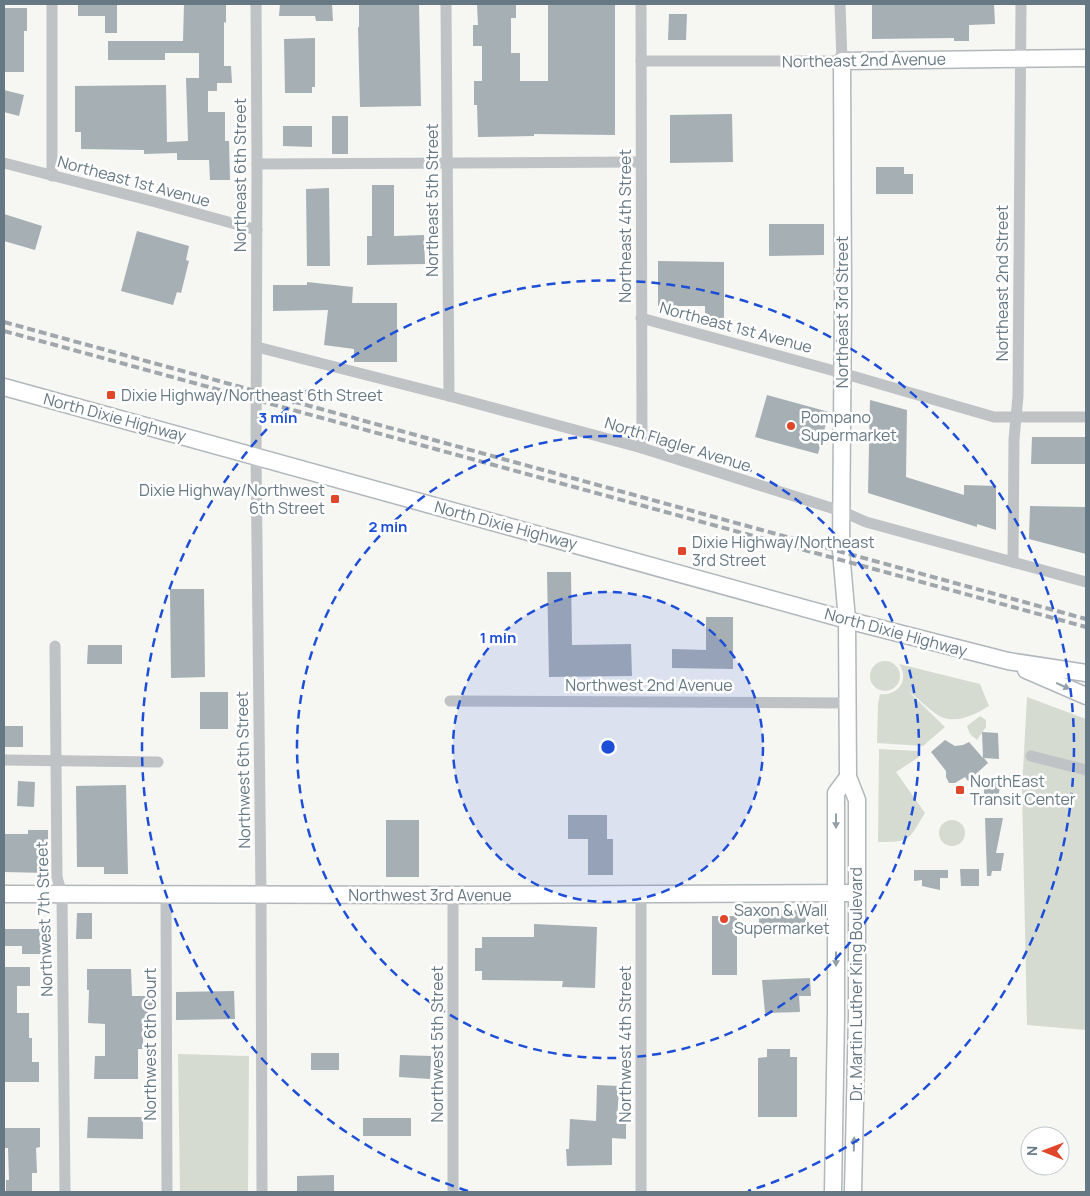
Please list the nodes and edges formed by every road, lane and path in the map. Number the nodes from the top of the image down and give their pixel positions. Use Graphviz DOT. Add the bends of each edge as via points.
graph roads {
  1 [pos="52,4"];
  2 [pos="256,4"];
  3 [pos="446,4"];
  4 [pos="641,4"];
  5 [pos="840,4"];
  6 [pos="1021,4"];
  7 [pos="1021,58"];
  8 [pos="1086,58"];
  9 [pos="641,61"];
  10 [pos="842,61"];
  11 [pos="641,162"];
  12 [pos="4,163"];
  13 [pos="258,164"];
  14 [pos="448,164"];
  15 [pos="52,176"];
  16 [pos="257,230"];
  17 [pos="641,318"];
  18 [pos="257,347"];
  19 [pos="842,373"];
  20 [pos="4,387"];
  21 [pos="449,396"];
  22 [pos="1086,417"];
  23 [pos="1017,418"];
  24 [pos="642,448"];
  25 [pos="256,456"];
  26 [pos="841,511"];
  27 [pos="1012,562"];
  28 [pos="1086,582"];
  29 [pos="847,620"];
  30 [pos="55,646"];
  31 [pos="1008,662"];
  32 [pos="1086,672"];
  33 [pos="1086,696"];
  34 [pos="450,701"];
  35 [pos="848,703"];
  36 [pos="1031,756"];
  37 [pos="4,760"];
  38 [pos="57,762"];
  39 [pos="158,762"];
  40 [pos="1086,770"];
  41 [pos="848,777"];
  42 [pos="835,893"];
  43 [pos="857,893"];
  44 [pos="4,894"];
  45 [pos="62,895"];
  46 [pos="261,895"];
  47 [pos="641,895"];
  48 [pos="166,896"];
  49 [pos="453,896"];
  50 [pos="857,1014"];
  51 [pos="836,1015"];
  52 [pos="65,1192"];
  53 [pos="167,1192"];
  54 [pos="262,1192"];
  55 [pos="453,1192"];
  56 [pos="641,1192"];
  57 [pos="833,1192"];
  58 [pos="853,1192"];
  1 -- 15 [label="street"];
  2 -- 13 [label="street, Northeast 6th Street"];
  3 -- 14 [label="street, Northeast 5th Street"];
  4 -- 9 [label="street, Northeast 4th Street"];
  5 -- 10 [label="street, Northeast 3rd Street"];
  6 -- 7 [label="street, Northeast 2nd Street"];
  7 -- 8 [label="main road, Northeast 2nd Avenue"];
  7 -- 10 [label="main road, Northeast 2nd Avenue"];
  7 -- 23 [label="street, Northeast 2nd Street"];
  9 -- 10 [label="street, Northeast 2nd Avenue"];
  9 -- 11 [label="street, Northeast 4th Street"];
  10 -- 19 [label="main road, Northeast 3rd Street"];
  11 -- 14 [label="street"];
  11 -- 17 [label="street, Northeast 4th Street"];
  12 -- 15 [label="street, Northeast 1st Avenue"];
  13 -- 14 [label="street"];
  13 -- 16 [label="street, Northeast 6th Street"];
  14 -- 21 [label="street, Northeast 5th Street"];
  15 -- 16 [label="street, Northeast 1st Avenue"];
  16 -- 18 [label="street, Northeast 6th Street"];
  17 -- 19 [label="street, Northeast 1st Avenue"];
  17 -- 24 [label="street, Northeast 4th Street"];
  18 -- 21 [label="street, North Flagler Avenue"];
  18 -- 25 [label="street, Northwest 6th Street"];
  19 -- 23 [label="street, Northeast 1st Avenue" via="994,417"];
  19 -- 26 [label="main road, Northeast 3rd Street"];
  20 -- 25 [label="main road, North Dixie Highway"];
  21 -- 24 [label="street, North Flagler Avenue"];
  22 -- 23 [label="street, Northeast 1st Avenue"];
  23 -- 27 [label="street, Northeast 2nd Street"];
  24 -- 26 [label="street, North Flagler Avenue"];
  25 -- 29 [label="main road, North Dixie Highway"];
  25 -- 46 [label="street, Northwest 6th Street"];
  26 -- 27 [label="street, North Flagler Avenue" via="866,522"];
  26 -- 29 [label="main road, Northeast 3rd Street" via="841,560"];
  27 -- 28 [label="street, North Flagler Avenue"];
  29 -- 31 [label="main road, North Dixie Highway"];
  29 -- 35 [label="main road, Dr. Martin Luther King Boulevard"];
  30 -- 38 [label="street, Northwest 7th Street"];
  31 -- 32 [label="main road, North Dixie Highway"];
  31 -- 33 [label="main road, North Dixie Highway, one-way"];
  34 -- 35 [label="street, Northwest 2nd Avenue"];
  35 -- 41 [label="main road, Dr. Martin Luther King Boulevard"];
  36 -- 40 [label="street"];
  37 -- 38 [label="street"];
  38 -- 39 [label="street"];
  38 -- 45 [label="street, Northwest 7th Street" via="58,878"];
  41 -- 42 [label="main road, Dr. Martin Luther King Boulevard, one-way" via="836,793"];
  41 -- 43 [label="main road, Dr. Martin Luther King Boulevard" via="857,800"];
  42 -- 43 [label="main road, Northwest 3rd Avenue"];
  42 -- 47 [label="main road, Northwest 3rd Avenue"];
  42 -- 51 [label="main road, Dr. Martin Luther King Boulevard, one-way"];
  43 -- 50 [label="main road, Dr. Martin Luther King Boulevard"];
  44 -- 45 [label="main road, Northwest 3rd Avenue"];
  45 -- 48 [label="main road, Northwest 3rd Avenue"];
  45 -- 52 [label="street, Northwest 7th Street"];
  46 -- 48 [label="main road, Northwest 3rd Avenue"];
  46 -- 49 [label="main road, Northwest 3rd Avenue"];
  46 -- 54 [label="street, Northwest 6th Street"];
  47 -- 49 [label="main road, Northwest 3rd Avenue"];
  47 -- 56 [label="street, Northwest 4th Street"];
  48 -- 53 [label="street, Northwest 6th Court"];
  49 -- 55 [label="street, Northwest 5th Street"];
  50 -- 51 [label="main road"];
  58 -- 50 [label="main road, Dr. Martin Luther King Boulevard, one-way"];
  51 -- 57 [label="main road, Dr. Martin Luther King Boulevard"];
}
